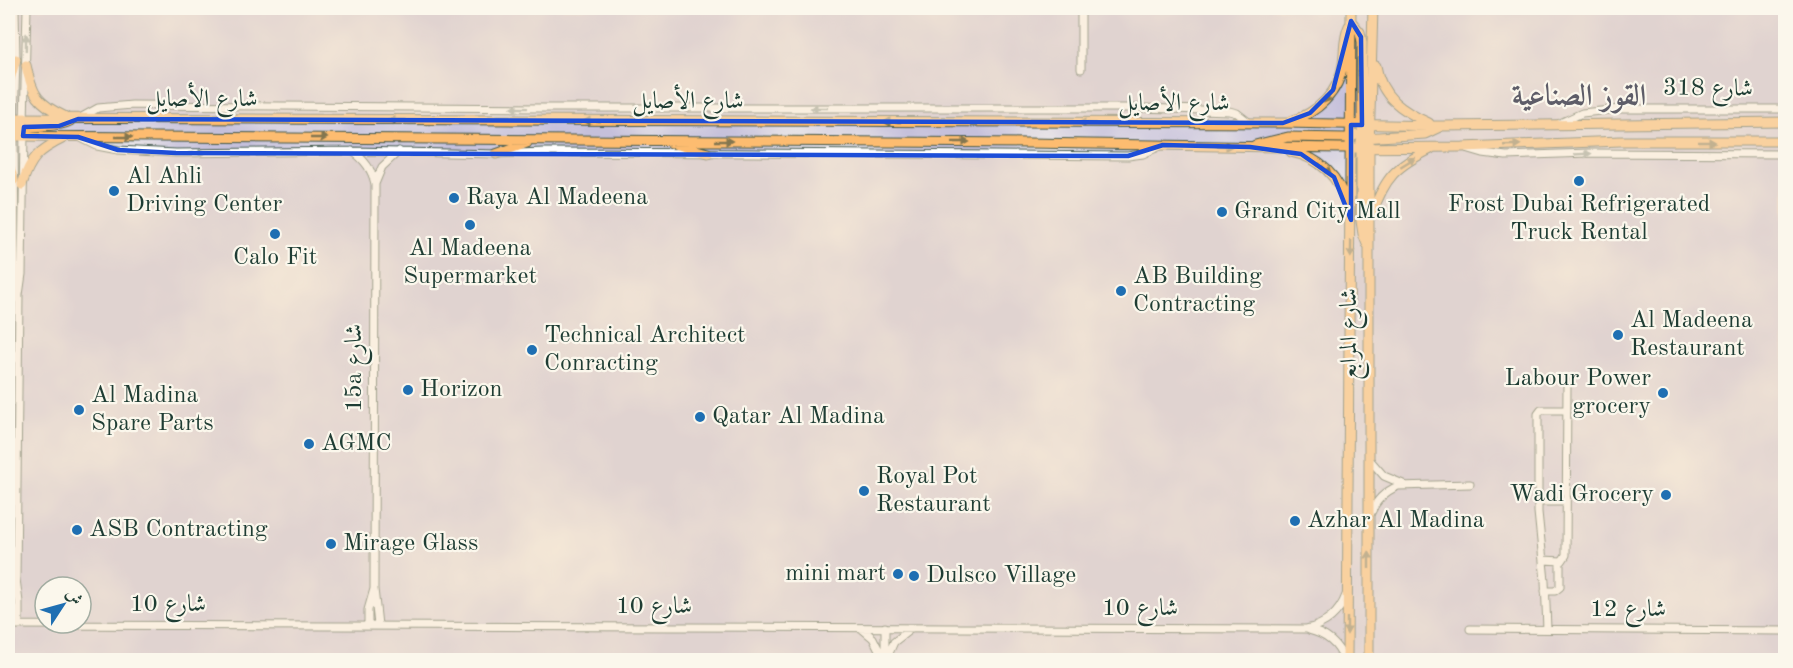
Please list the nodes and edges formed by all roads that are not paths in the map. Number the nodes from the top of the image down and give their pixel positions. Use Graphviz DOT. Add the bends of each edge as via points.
graph roads {
  1 [pos="15,8"];
  2 [pos="27,8"];
  3 [pos="1081,8"];
  4 [pos="1351,8"];
  5 [pos="1373,8"];
  6 [pos="1351,21"];
  7 [pos="1373,50"];
  8 [pos="16,59"];
  9 [pos="26,65"];
  10 [pos="1081,69"];
  11 [pos="8,86"];
  12 [pos="1785,109"];
  13 [pos="74,119"];
  14 [pos="1785,122"];
  15 [pos="1251,123"];
  16 [pos="1283,123"];
  17 [pos="1560,123"];
  18 [pos="1351,125"];
  19 [pos="1438,126"];
  20 [pos="15,127"];
  21 [pos="1363,136"];
  22 [pos="67,137"];
  23 [pos="78,137"];
  24 [pos="535,140"];
  25 [pos="665,141"];
  26 [pos="1785,141"];
  27 [pos="1163,145"];
  28 [pos="1250,147"];
  29 [pos="1435,147"];
  30 [pos="1463,147"];
  31 [pos="1351,148"];
  32 [pos="352,151"];
  33 [pos="399,151"];
  34 [pos="708,153"];
  35 [pos="496,154"];
  36 [pos="1785,154"];
  37 [pos="8,162"];
  38 [pos="18,183"];
  39 [pos="375,184"];
  40 [pos="1351,220"];
  41 [pos="1370,222"];
  42 [pos="1370,248"];
  43 [pos="1567,383"];
  44 [pos="1566,410"];
  45 [pos="1369,459"];
  46 [pos="1406,484"];
  47 [pos="1470,484"];
  48 [pos="1538,502"];
  49 [pos="1566,502"];
  50 [pos="1369,519"];
  51 [pos="1543,560"];
  52 [pos="1560,561"];
  53 [pos="16,579"];
  54 [pos="374,589"];
  55 [pos="1347,591"];
  56 [pos="1545,591"];
  57 [pos="8,625"];
  58 [pos="19,625"];
  59 [pos="368,625"];
  60 [pos="378,625"];
  61 [pos="859,627"];
  62 [pos="885,627"];
  63 [pos="914,627"];
  64 [pos="1300,629"];
  65 [pos="1470,629"];
  66 [pos="1547,629"];
  67 [pos="1785,631"];
  68 [pos="885,660"];
  69 [pos="1346,660"];
  70 [pos="1369,660"];
  1 -- 8 [label="street"];
  9 -- 2 [label="street, one-way"];
  3 -- 10 [label="street"];
  4 -- 6 [label="main road, شارع المرابع"];
  5 -- 7 [label="main road, شارع المرابع"];
  6 -- 16 [label="main road, one-way" via="1342,71 1334,90 1310,113"];
  6 -- 18 [label="main road, شارع المرابع"];
  6 -- 21 [label="main road" via="1362,42"];
  7 -- 19 [label="main road" via="1379,80 1389,98 1405,112"];
  7 -- 21 [label="main road, شارع المرابع"];
  8 -- 11 [label="main road"];
  8 -- 20 [label="street"];
  9 -- 13 [label="main road" via="32,90 40,102"];
  9 -- 20 [label="street"];
  12 -- 17 [label="street, شارع 318" via="1619,109 1582,113"];
  15 -- 13 [label="main road, شارع الأصايل, one-way"];
  15 -- 13 [label="street, one-way" via="1229,111 1131,108 132,105 99,108"];
  13 -- 20 [label="main road, شارع الأصايل"];
  14 -- 17 [label="main road"];
  15 -- 16 [label="main road, شارع الأصايل"];
  16 -- 18 [label="main road, شارع الأصايل"];
  17 -- 19 [label="main road"];
  18 -- 21 [label="main road, شارع المرابع"];
  19 -- 21 [label="main road"];
  20 -- 22 [label="main road, شارع الأصايل"];
  20 -- 38 [label="street"];
  21 -- 28 [label="main road" via="1287,137"];
  21 -- 29 [label="main road"];
  21 -- 31 [label="main road"];
  21 -- 41 [label="main road, شارع المرابع"];
  21 -- 42 [label="main road" via="1361,228"];
  22 -- 23 [label="main road, شارع الأصايل"];
  22 -- 38 [label="main road" via="36,155"];
  23 -- 24 [label="main road, شارع الأصايل, one-way"];
  23 -- 32 [label="street, one-way" via="108,148 137,152"];
  24 -- 25 [label="main road, شارع الأصايل"];
  24 -- 35 [label="main road"];
  25 -- 27 [label="main road, شارع الأصايل, one-way"];
  25 -- 34 [label="main road"];
  30 -- 26 [label="main road, one-way" via="1621,141"];
  27 -- 28 [label="main road, شارع الأصايل, one-way"];
  27 -- 34 [label="street" via="1143,154 1121,157"];
  28 -- 31 [label="main road, شارع الأصايل"];
  28 -- 40 [label="main road, one-way" via="1301,154 1323,166 1341,189"];
  29 -- 30 [label="main road"];
  41 -- 29 [label="main road, one-way" via="1380,191 1393,173"];
  30 -- 36 [label="street, one-way" via="1506,156"];
  31 -- 40 [label="main road, شارع المرابع"];
  32 -- 33 [label="street"];
  32 -- 39 [label="street" via="369,167"];
  33 -- 35 [label="street"];
  33 -- 39 [label="street" via="382,167"];
  34 -- 35 [label="street"];
  37 -- 38 [label="main road"];
  38 -- 53 [label="street"];
  39 -- 54 [label="street, 15a شارع"];
  40 -- 55 [label="main road, شارع المرابع, one-way"];
  41 -- 42 [label="main road, شارع المرابع"];
  42 -- 45 [label="main road, شارع المرابع"];
  43 -- 44 [label="street"];
  44 -- 48 [label="street" via="1538,413"];
  44 -- 49 [label="street"];
  45 -- 46 [label="street" via="1384,476"];
  45 -- 50 [label="main road, شارع المرابع"];
  46 -- 47 [label="street"];
  46 -- 50 [label="street" via="1384,494"];
  48 -- 49 [label="street"];
  48 -- 51 [label="street"];
  49 -- 52 [label="street" via="1566,555"];
  70 -- 50 [label="main road, شارع المرابع, one-way"];
  51 -- 52 [label="street"];
  51 -- 56 [label="street"];
  52 -- 56 [label="street" via="1560,587"];
  53 -- 57 [label="street"];
  53 -- 58 [label="street"];
  54 -- 59 [label="street, 15a شارع"];
  54 -- 60 [label="street, 15a شارع"];
  55 -- 64 [label="street, شارع 10" via="1341,607 1329,620"];
  55 -- 69 [label="main road, شارع المرابع, one-way"];
  56 -- 66 [label="street"];
  57 -- 58 [label="street, شارع 10"];
  58 -- 59 [label="street, شارع 10"];
  59 -- 60 [label="street, شارع 10"];
  60 -- 61 [label="street, شارع 10"];
  61 -- 62 [label="street, شارع 10"];
  61 -- 68 [label="street" via="873,638"];
  62 -- 63 [label="street, شارع 10"];
  62 -- 68 [label="street"];
  63 -- 64 [label="street, شارع 10"];
  63 -- 68 [label="street" via="894,642"];
  64 -- 69 [label="street, شارع 10" via="1326,637"];
  65 -- 66 [label="street, شارع 12"];
  66 -- 67 [label="street, شارع 12"];
}
